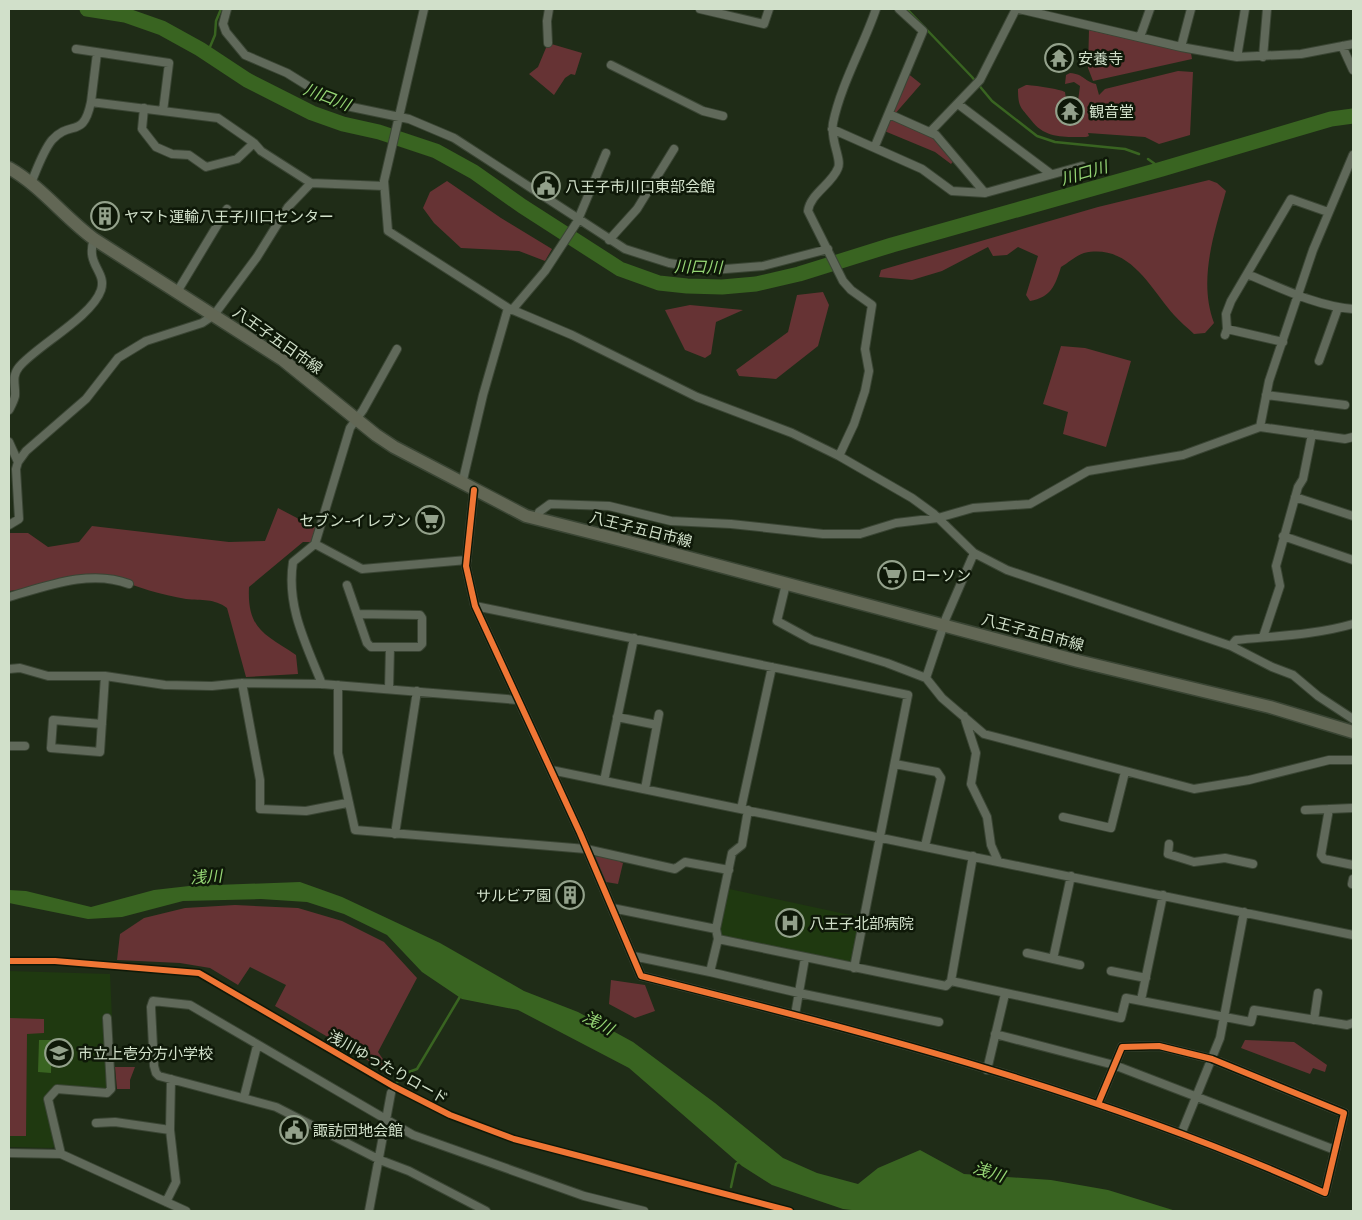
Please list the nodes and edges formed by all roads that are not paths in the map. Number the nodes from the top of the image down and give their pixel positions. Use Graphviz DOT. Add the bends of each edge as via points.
graph roads {
  1 [pos="227,9"];
  2 [pos="424,9"];
  3 [pos="549,9"];
  4 [pos="700,9"];
  5 [pos="769,9"];
  6 [pos="876,9"];
  7 [pos="899,9"];
  8 [pos="1018,9"];
  9 [pos="1150,9"];
  10 [pos="1191,9"];
  11 [pos="1245,9"];
  12 [pos="1267,9"];
  13 [pos="1029,10"];
  14 [pos="1140,38"];
  15 [pos="548,43"];
  16 [pos="1353,44"];
  17 [pos="1342,46"];
  18 [pos="1181,47"];
  19 [pos="76,49"];
  20 [pos="97,53"];
  21 [pos="1237,57"];
  22 [pos="1264,57"];
  23 [pos="611,65"];
  24 [pos="1353,70"];
  25 [pos="91,102"];
  26 [pos="958,104"];
  27 [pos="144,108"];
  28 [pos="163,111"];
  29 [pos="889,114"];
  30 [pos="723,116"];
  31 [pos="399,121"];
  32 [pos="832,129"];
  33 [pos="931,131"];
  34 [pos="254,143"];
  35 [pos="876,146"];
  36 [pos="674,149"];
  37 [pos="606,153"];
  38 [pos="1352,161"];
  39 [pos="1082,166"];
  40 [pos="9,168"];
  41 [pos="1051,174"];
  42 [pos="31,183"];
  43 [pos="311,184"];
  44 [pos="384,186"];
  45 [pos="985,193"];
  46 [pos="227,209"];
  47 [pos="1328,212"];
  48 [pos="578,221"];
  49 [pos="94,239"];
  50 [pos="609,240"];
  51 [pos="828,250"];
  52 [pos="1247,274"];
  53 [pos="177,292"];
  54 [pos="1299,296"];
  55 [pos="1338,308"];
  56 [pos="510,309"];
  57 [pos="1353,309"];
  58 [pos="214,315"];
  59 [pos="1283,342"];
  60 [pos="396,349"];
  61 [pos="1320,361"];
  62 [pos="1266,395"];
  63 [pos="1345,405"];
  64 [pos="9,410"];
  65 [pos="356,419"];
  66 [pos="1260,427"];
  67 [pos="1312,434"];
  68 [pos="1353,437"];
  69 [pos="9,442"];
  70 [pos="839,456"];
  71 [pos="18,462"];
  72 [pos="468,487"];
  73 [pos="1295,497"];
  74 [pos="1353,516"];
  75 [pos="938,518"];
  76 [pos="537,519"];
  77 [pos="9,525"];
  78 [pos="1283,536"];
  79 [pos="315,544"];
  80 [pos="974,553"];
  81 [pos="467,560"];
  82 [pos="1353,560"];
  83 [pos="129,584"];
  84 [pos="786,584"];
  85 [pos="347,585"];
  86 [pos="9,597"];
  87 [pos="475,606"];
  88 [pos="358,614"];
  89 [pos="1353,624"];
  90 [pos="943,625"];
  91 [pos="634,638"];
  92 [pos="1263,638"];
  93 [pos="1231,646"];
  94 [pos="390,647"];
  95 [pos="772,667"];
  96 [pos="9,669"];
  97 [pos="105,676"];
  98 [pos="926,678"];
  99 [pos="242,683"];
  100 [pos="322,684"];
  101 [pos="338,686"];
  102 [pos="389,689"];
  103 [pos="417,692"];
  104 [pos="518,700"];
  105 [pos="659,714"];
  106 [pos="964,716"];
  107 [pos="618,717"];
  108 [pos="1353,719"];
  109 [pos="102,724"];
  110 [pos="657,725"];
  111 [pos="1353,732"];
  112 [pos="9,746"];
  113 [pos="25,746"];
  114 [pos="1353,760"];
  115 [pos="895,764"];
  116 [pos="551,770"];
  117 [pos="1125,772"];
  118 [pos="604,781"];
  119 [pos="645,789"];
  120 [pos="348,803"];
  121 [pos="1353,808"];
  122 [pos="1330,809"];
  123 [pos="745,810"];
  124 [pos="1305,810"];
  125 [pos="1062,817"];
  126 [pos="395,834"];
  127 [pos="880,837"];
  128 [pos="1169,844"];
  129 [pos="925,846"];
  130 [pos="586,849"];
  131 [pos="973,856"];
  132 [pos="998,861"];
  133 [pos="1253,864"];
  134 [pos="1353,865"];
  135 [pos="728,870"];
  136 [pos="1071,876"];
  137 [pos="1163,895"];
  138 [pos="612,908"];
  139 [pos="1244,912"];
  140 [pos="716,929"];
  141 [pos="1353,935"];
  142 [pos="718,939"];
  143 [pos="1027,953"];
  144 [pos="634,956"];
  145 [pos="805,958"];
  146 [pos="1053,959"];
  147 [pos="1080,965"];
  148 [pos="854,968"];
  149 [pos="1111,971"];
  150 [pos="710,972"];
  151 [pos="1146,978"];
  152 [pos="951,981"];
  153 [pos="799,993"];
  154 [pos="1318,993"];
  155 [pos="1005,994"];
  156 [pos="1141,1000"];
  157 [pos="795,1015"];
  158 [pos="1224,1017"];
  159 [pos="107,1018"];
  160 [pos="1314,1020"];
  161 [pos="939,1022"];
  162 [pos="1353,1024"];
  163 [pos="995,1034"];
  164 [pos="257,1046"];
  165 [pos="1212,1059"];
  166 [pos="1114,1065"];
  167 [pos="986,1070"];
  168 [pos="171,1079"];
  169 [pos="391,1093"];
  170 [pos="1197,1096"];
  171 [pos="244,1097"];
  172 [pos="1098,1104"];
  173 [pos="386,1121"];
  174 [pos="96,1123"];
  175 [pos="170,1130"];
  176 [pos="1181,1134"];
  177 [pos="1335,1150"];
  178 [pos="9,1152"];
  179 [pos="61,1154"];
  180 [pos="380,1160"];
  181 [pos="166,1202"];
  182 [pos="186,1211"];
  183 [pos="369,1211"];
  184 [pos="486,1211"];
  185 [pos="644,1211"];
  1 -- 31 [label="street" via="223,24 226,32 245,55 287,73 337,104"];
  2 -- 31 [label="street"];
  3 -- 15 [label="street"];
  4 -- 5 [label="street" via="764,24"];
  6 -- 32 [label="street"];
  7 -- 29 [label="street" via="923,31"];
  8 -- 13 [label="street"];
  8 -- 26 [label="street" via="977,83"];
  9 -- 14 [label="street"];
  10 -- 18 [label="street"];
  11 -- 21 [label="street"];
  12 -- 22 [label="street"];
  13 -- 14 [label="street"];
  14 -- 18 [label="street"];
  16 -- 17 [label="street"];
  17 -- 22 [label="street"];
  17 -- 24 [label="street"];
  18 -- 21 [label="street"];
  19 -- 20 [label="street"];
  20 -- 25 [label="street"];
  20 -- 28 [label="street" via="170,63"];
  21 -- 22 [label="street"];
  23 -- 30 [label="street" via="694,108"];
  25 -- 27 [label="street"];
  25 -- 42 [label="street" via="87,119 82,124 51,142"];
  26 -- 33 [label="street"];
  26 -- 41 [label="street"];
  27 -- 28 [label="street"];
  27 -- 34 [label="street" via="142,129 156,147 172,154 189,155 206,167 237,158"];
  28 -- 34 [label="street" via="218,118"];
  29 -- 33 [label="street"];
  29 -- 35 [label="street"];
  31 -- 44 [label="street"];
  31 -- 48 [label="street" via="442,132 466,144"];
  32 -- 35 [label="street"];
  32 -- 51 [label="street" via="838,168 810,203 808,211"];
  33 -- 45 [label="street"];
  34 -- 43 [label="street"];
  35 -- 45 [label="street" via="880,152 922,169 952,191"];
  36 -- 50 [label="street" via="637,209"];
  37 -- 48 [label="street"];
  38 -- 47 [label="street"];
  39 -- 41 [label="street"];
  40 -- 42 [label="main road, 八王子五日市線"];
  41 -- 45 [label="street"];
  42 -- 49 [label="main road, 八王子五日市線"];
  43 -- 44 [label="street"];
  43 -- 58 [label="street" via="288,207 257,257"];
  44 -- 56 [label="street" via="388,231"];
  46 -- 53 [label="street"];
  47 -- 52 [label="street" via="1292,199"];
  47 -- 54 [label="street"];
  48 -- 50 [label="street"];
  48 -- 56 [label="street" via="545,271"];
  49 -- 53 [label="main road, 八王子五日市線"];
  49 -- 64 [label="street" via="91,256 102,280 101,290 96,299 53,340 20,366 15,374 15,398"];
  50 -- 51 [label="street" via="656,259 713,270 763,266"];
  51 -- 70 [label="street" via="851,290 872,304 865,349 869,371 865,391"];
  52 -- 54 [label="street"];
  52 -- 59 [label="street" via="1226,314 1226,332"];
  53 -- 58 [label="main road, 八王子五日市線"];
  54 -- 55 [label="street"];
  54 -- 59 [label="street"];
  55 -- 57 [label="street"];
  55 -- 61 [label="street"];
  56 -- 70 [label="street" via="572,335 688,393 792,433"];
  56 -- 72 [label="street" via="483,395"];
  58 -- 65 [label="main road, 八王子五日市線" via="290,365"];
  58 -- 71 [label="street" via="202,323 146,342 118,358 86,399 44,434"];
  59 -- 62 [label="street"];
  60 -- 65 [label="street"];
  62 -- 63 [label="street"];
  62 -- 66 [label="street"];
  65 -- 72 [label="main road, 八王子五日市線" via="384,440"];
  65 -- 79 [label="street" via="350,428"];
  66 -- 67 [label="street"];
  66 -- 75 [label="street" via="1183,455 1088,472 1030,504 973,508"];
  67 -- 68 [label="street" via="1345,439"];
  67 -- 73 [label="street"];
  69 -- 71 [label="street"];
  70 -- 75 [label="street" via="891,484"];
  71 -- 77 [label="street" via="16,480 20,513 19,519"];
  72 -- 76 [label="main road, 八王子五日市線"];
  72 -- 81 [label="street"];
  73 -- 74 [label="street"];
  73 -- 78 [label="street"];
  75 -- 76 [label="street" via="896,523 860,534 823,534 671,520 609,506 550,504 539,512"];
  75 -- 80 [label="street"];
  76 -- 84 [label="main road, 八王子五日市線"];
  78 -- 82 [label="street"];
  78 -- 92 [label="street" via="1276,566 1280,586"];
  79 -- 81 [label="street" via="362,569"];
  79 -- 100 [label="street" via="293,562 292,598 295,618"];
  80 -- 90 [label="street"];
  80 -- 93 [label="street" via="1007,570"];
  81 -- 87 [label="street"];
  83 -- 86 [label="street" via="114,578 94,578"];
  84 -- 90 [label="main road, 八王子五日市線"];
  84 -- 98 [label="street" via="778,621 817,642"];
  85 -- 88 [label="street"];
  87 -- 91 [label="street"];
  87 -- 104 [label="street"];
  88 -- 94 [label="street" via="366,643 371,647"];
  88 -- 94 [label="street" via="420,615 422,644 419,647"];
  89 -- 92 [label="street" via="1308,634"];
  90 -- 98 [label="street"];
  90 -- 111 [label="main road, 八王子五日市線" via="1270,707"];
  91 -- 95 [label="street"];
  91 -- 107 [label="street"];
  92 -- 93 [label="street" via="1236,640"];
  93 -- 108 [label="street" via="1293,675"];
  94 -- 102 [label="street"];
  95 -- 115 [label="street" via="908,695"];
  95 -- 123 [label="street"];
  96 -- 97 [label="street" via="20,668 48,676"];
  97 -- 99 [label="street" via="165,685"];
  97 -- 109 [label="street"];
  98 -- 106 [label="street" via="942,698"];
  99 -- 100 [label="street"];
  99 -- 120 [label="street" via="260,780 260,809 306,811"];
  100 -- 101 [label="street"];
  101 -- 102 [label="street"];
  101 -- 120 [label="street" via="338,753"];
  102 -- 103 [label="street"];
  103 -- 104 [label="street"];
  103 -- 126 [label="street"];
  104 -- 116 [label="street"];
  105 -- 110 [label="street"];
  106 -- 117 [label="street" via="984,734"];
  106 -- 132 [label="street" via="976,752 971,784 987,817 991,845"];
  107 -- 110 [label="street"];
  107 -- 118 [label="street"];
  109 -- 109 [label="street" via="53,720 51,748 100,752"];
  110 -- 119 [label="street"];
  112 -- 113 [label="street"];
  114 -- 117 [label="street" via="1329,760 1249,780 1194,789"];
  115 -- 127 [label="street"];
  115 -- 129 [label="street" via="937,772 942,778"];
  116 -- 118 [label="street"];
  116 -- 130 [label="street"];
  117 -- 125 [label="street" via="1112,828"];
  118 -- 119 [label="street"];
  119 -- 123 [label="street"];
  120 -- 126 [label="street" via="355,830"];
  121 -- 122 [label="street"];
  122 -- 124 [label="street"];
  122 -- 134 [label="street" via="1321,854 1324,858"];
  123 -- 127 [label="street"];
  123 -- 135 [label="street" via="742,845 732,852"];
  126 -- 130 [label="street"];
  127 -- 129 [label="street"];
  127 -- 148 [label="street"];
  128 -- 133 [label="street" via="1168,854 1194,862 1225,858"];
  129 -- 131 [label="street"];
  130 -- 135 [label="street" via="675,869 685,862"];
  130 -- 138 [label="street"];
  131 -- 132 [label="street"];
  131 -- 152 [label="street"];
  132 -- 136 [label="street"];
  135 -- 140 [label="street"];
  136 -- 137 [label="street"];
  136 -- 146 [label="street"];
  137 -- 139 [label="street"];
  137 -- 151 [label="street"];
  138 -- 140 [label="street"];
  138 -- 144 [label="street"];
  139 -- 141 [label="street"];
  139 -- 158 [label="street"];
  140 -- 142 [label="street"];
  142 -- 145 [label="street"];
  142 -- 150 [label="street"];
  143 -- 146 [label="street"];
  144 -- 150 [label="street"];
  144 -- 157 [label="street" via="641,976"];
  145 -- 148 [label="street"];
  145 -- 153 [label="street"];
  146 -- 147 [label="street"];
  148 -- 152 [label="street" via="946,986"];
  149 -- 151 [label="street"];
  150 -- 153 [label="street"];
  151 -- 156 [label="street"];
  152 -- 155 [label="street"];
  153 -- 157 [label="street"];
  153 -- 161 [label="street"];
  154 -- 160 [label="street"];
  155 -- 156 [label="street" via="1121,1018 1126,998"];
  155 -- 163 [label="street"];
  156 -- 158 [label="street"];
  157 -- 167 [label="street"];
  158 -- 160 [label="street" via="1251,1022 1254,1010"];
  158 -- 165 [label="street"];
  159 -- 179 [label="street" via="111,1089 107,1093 57,1089 48,1098"];
  160 -- 162 [label="street" via="1347,1026"];
  163 -- 166 [label="street"];
  163 -- 167 [label="street"];
  164 -- 168 [label="street" via="190,1005 153,1000 156,1073"];
  164 -- 171 [label="street"];
  164 -- 173 [label="street"];
  165 -- 166 [label="street" via="1159,1046 1122,1046"];
  165 -- 170 [label="street"];
  165 -- 177 [label="street" via="1344,1113"];
  166 -- 170 [label="street"];
  166 -- 172 [label="street"];
  167 -- 172 [label="street"];
  168 -- 171 [label="street"];
  168 -- 175 [label="street"];
  169 -- 173 [label="street"];
  170 -- 176 [label="street"];
  170 -- 177 [label="street"];
  171 -- 180 [label="street" via="276,1106"];
  172 -- 176 [label="street"];
  173 -- 180 [label="street"];
  173 -- 185 [label="street" via="413,1135 505,1170 591,1199"];
  174 -- 175 [label="street" via="115,1122"];
  175 -- 181 [label="street" via="176,1182"];
  176 -- 177 [label="street" via="1325,1193"];
  178 -- 179 [label="street"];
  179 -- 181 [label="street"];
  180 -- 183 [label="street"];
  180 -- 184 [label="street" via="409,1171"];
  181 -- 182 [label="street"];
}
